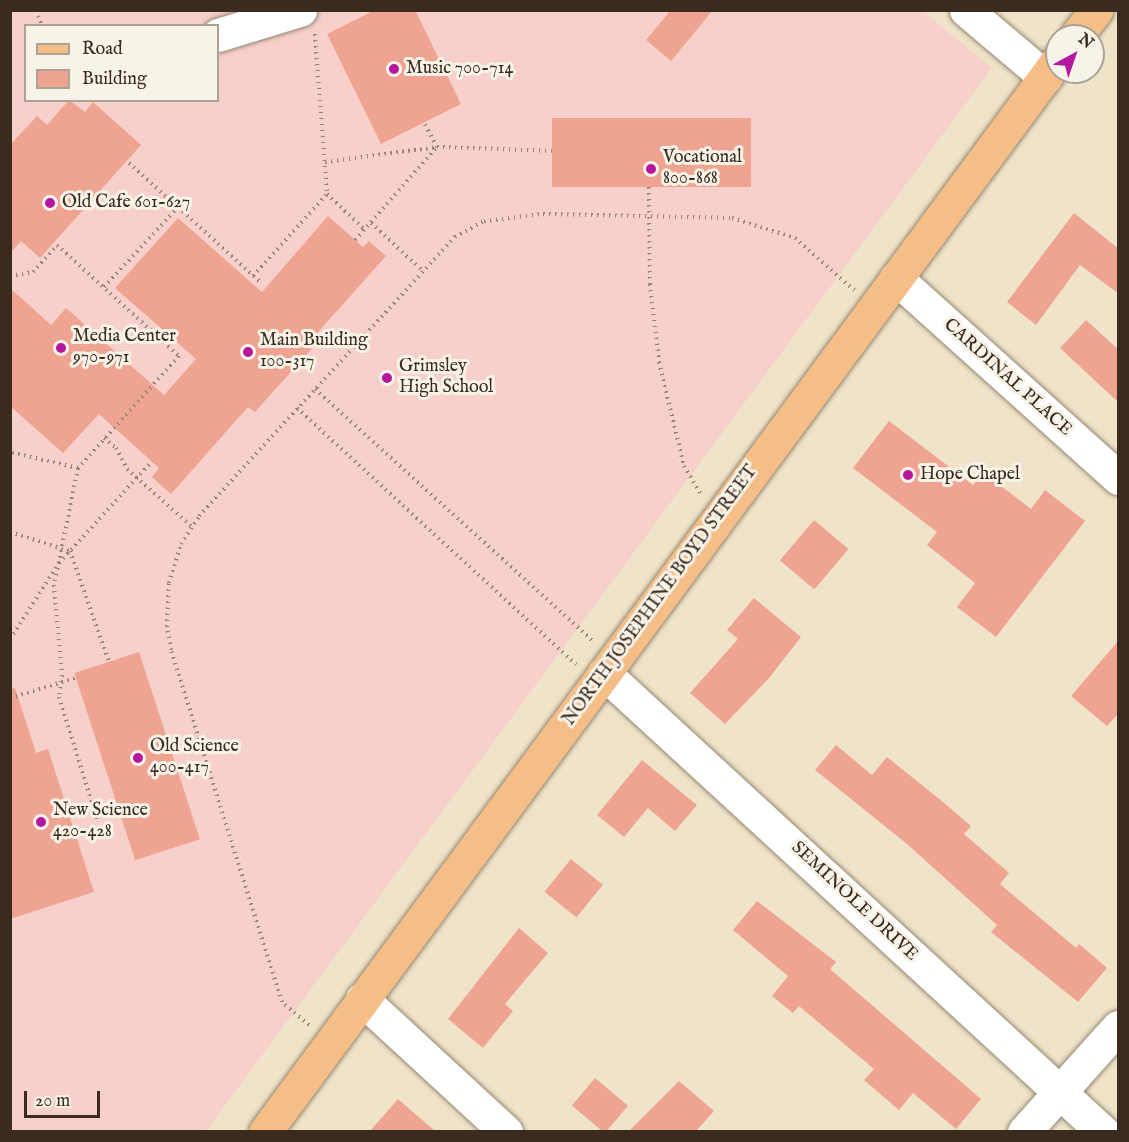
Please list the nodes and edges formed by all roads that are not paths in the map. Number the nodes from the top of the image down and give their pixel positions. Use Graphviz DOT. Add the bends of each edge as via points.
graph roads {
  1 [pos="966,10"];
  2 [pos="1096,10"];
  3 [pos="307,16"];
  4 [pos="1085,24"];
  5 [pos="219,35"];
  6 [pos="1045,65"];
  7 [pos="1045,77"];
  8 [pos="896,278"];
  9 [pos="1119,478"];
  10 [pos="605,672"];
  11 [pos="362,999"];
  12 [pos="1119,1027"];
  13 [pos="1060,1092"];
  14 [pos="265,1131"];
  15 [pos="506,1131"];
  16 [pos="1024,1131"];
  17 [pos="1103,1131"];
  1 -- 6 [label="street"];
  2 -- 4 [label="main road"];
  3 -- 5 [label="street"];
  7 -- 8 [label="main road, NORTH JOSEPHINE BOYD STREET"];
  8 -- 9 [label="street, CARDINAL PLACE"];
  8 -- 10 [label="main road, NORTH JOSEPHINE BOYD STREET"];
  10 -- 11 [label="main road, NORTH JOSEPHINE BOYD STREET"];
  10 -- 13 [label="street, SEMINOLE DRIVE"];
  11 -- 14 [label="main road, NORTH JOSEPHINE BOYD STREET"];
  11 -- 15 [label="street"];
  12 -- 13 [label="street"];
  13 -- 16 [label="street"];
  13 -- 17 [label="street, SEMINOLE DRIVE"];
}
